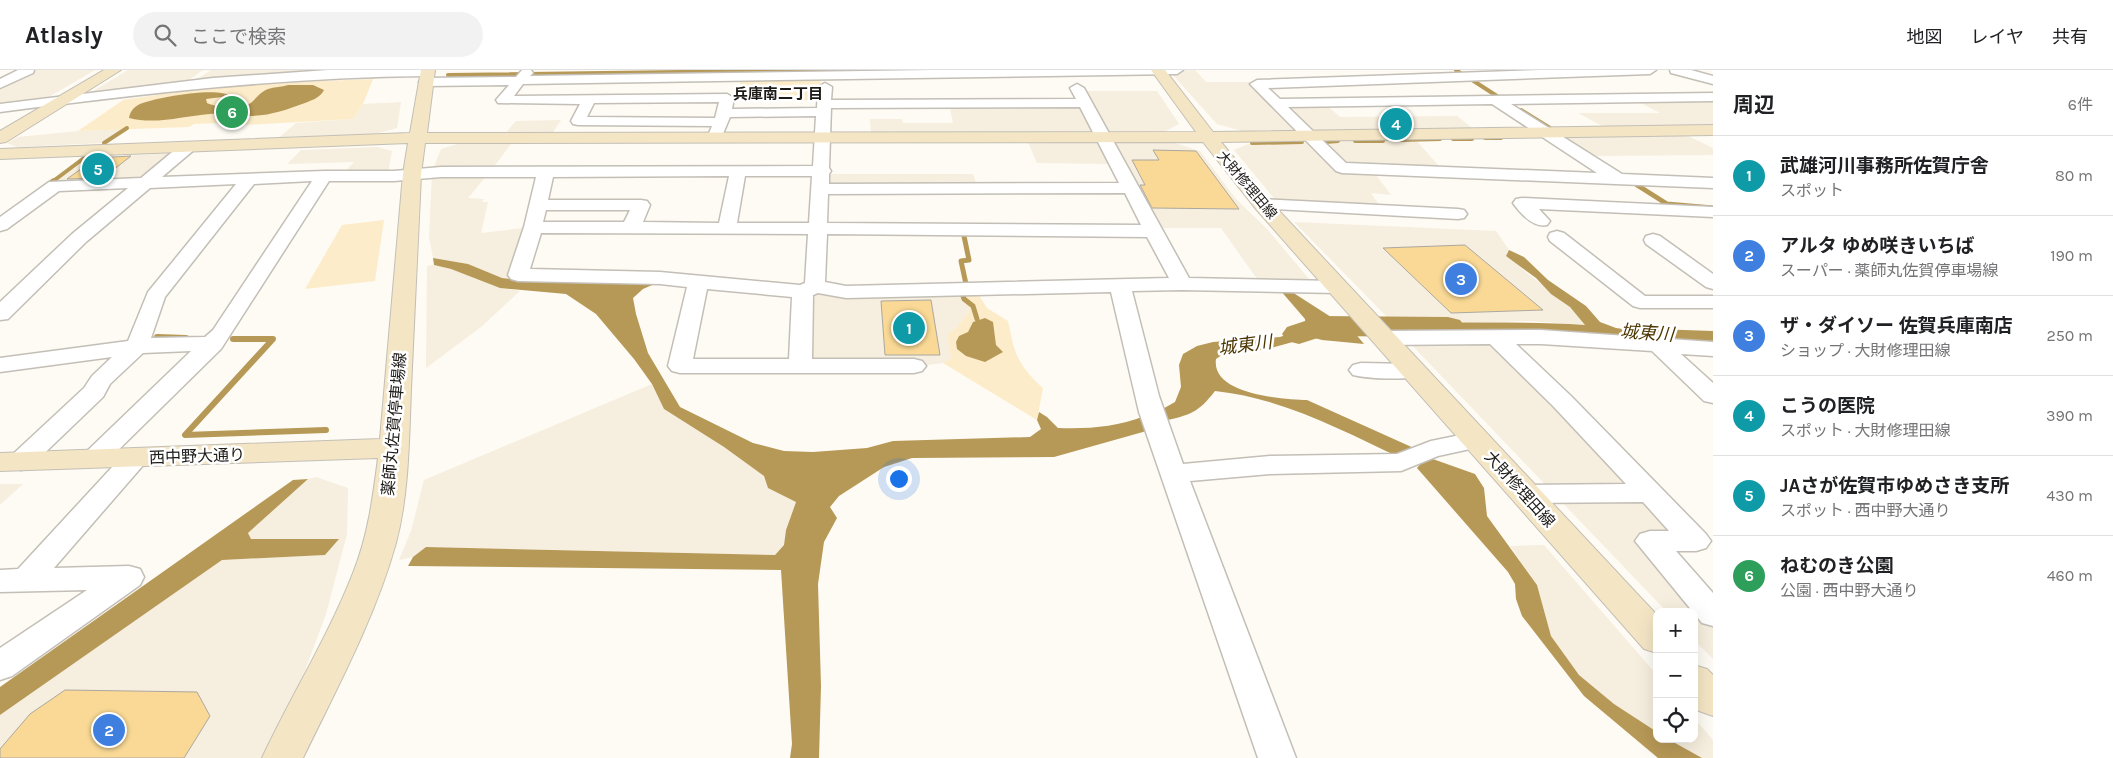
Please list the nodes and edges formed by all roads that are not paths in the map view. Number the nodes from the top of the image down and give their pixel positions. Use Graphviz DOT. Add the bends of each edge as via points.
graph roads {
  1 [pos="114,70"];
  2 [pos="206,70"];
  3 [pos="1164,70"];
  4 [pos="1311,70"];
  5 [pos="1650,70"];
  6 [pos="1676,70"];
  7 [pos="25,72"];
  8 [pos="303,72"];
  9 [pos="827,73"];
  10 [pos="1070,73"];
  11 [pos="1454,73"];
  12 [pos="0,74"];
  13 [pos="526,74"];
  14 [pos="427,76"];
  15 [pos="1713,80"];
  16 [pos="1325,81"];
  17 [pos="0,84"];
  18 [pos="185,85"];
  19 [pos="898,89"];
  20 [pos="1713,97"];
  21 [pos="589,99"];
  22 [pos="64,100"];
  23 [pos="1496,100"];
  24 [pos="1276,102"];
  25 [pos="1085,103"];
  26 [pos="0,108"];
  27 [pos="823,108"];
  28 [pos="722,117"];
  29 [pos="1713,130"];
  30 [pos="1546,132"];
  31 [pos="1308,135"];
  32 [pos="1104,137"];
  33 [pos="1208,137"];
  34 [pos="0,138"];
  35 [pos="416,138"];
  36 [pos="715,138"];
  37 [pos="823,138"];
  38 [pos="189,146"];
  39 [pos="0,154"];
  40 [pos="546,171"];
  41 [pos="738,171"];
  42 [pos="822,171"];
  43 [pos="412,174"];
  44 [pos="324,176"];
  45 [pos="1555,178"];
  46 [pos="248,179"];
  47 [pos="1619,180"];
  48 [pos="145,183"];
  49 [pos="1713,184"];
  50 [pos="1131,188"];
  51 [pos="821,189"];
  52 [pos="1262,204"];
  53 [pos="538,205"];
  54 [pos="1588,206"];
  55 [pos="1713,212"];
  56 [pos="1458,214"];
  57 [pos="1540,221"];
  58 [pos="0,225"];
  59 [pos="533,227"];
  60 [pos="631,228"];
  61 [pos="819,228"];
  62 [pos="727,229"];
  63 [pos="1153,231"];
  64 [pos="1556,237"];
  65 [pos="1653,240"];
  66 [pos="698,282"];
  67 [pos="1713,283"];
  68 [pos="1182,284"];
  69 [pos="1120,285"];
  70 [pos="1338,287"];
  71 [pos="809,289"];
  72 [pos="1713,302"];
  73 [pos="0,314"];
  74 [pos="1384,338"];
  75 [pos="1497,338"];
  76 [pos="213,344"];
  77 [pos="137,346"];
  78 [pos="1659,346"];
  79 [pos="1713,349"];
  80 [pos="0,365"];
  81 [pos="800,366"];
  82 [pos="914,366"];
  83 [pos="1361,370"];
  84 [pos="1412,371"];
  85 [pos="1713,396"];
  86 [pos="1475,440"];
  87 [pos="394,448"];
  88 [pos="136,457"];
  89 [pos="95,458"];
  90 [pos="11,461"];
  91 [pos="1175,473"];
  92 [pos="1650,493"];
  93 [pos="1525,494"];
  94 [pos="13,581"];
  95 [pos="1713,614"];
  96 [pos="1653,635"];
  97 [pos="0,666"];
  98 [pos="282,758"];
  99 [pos="1277,758"];
  1 -- 22 [label="street"];
  2 -- 18 [label="street"];
  3 -- 10 [label="street"];
  3 -- 33 [label="street, 大財修理田線"];
  4 -- 16 [label="street"];
  5 -- 11 [label="street"];
  6 -- 15 [label="street"];
  7 -- 12 [label="street"];
  7 -- 17 [label="street"];
  8 -- 14 [label="street"];
  8 -- 18 [label="street"];
  9 -- 13 [label="street"];
  9 -- 19 [label="street"];
  9 -- 27 [label="street"];
  10 -- 19 [label="street"];
  10 -- 25 [label="street"];
  11 -- 16 [label="street"];
  11 -- 23 [label="street"];
  13 -- 14 [label="street"];
  13 -- 21 [label="street" via="503,100"];
  14 -- 35 [label="street, 薬師丸佐賀停車場線"];
  16 -- 24 [label="street" via="1257,84"];
  18 -- 22 [label="street"];
  19 -- 25 [label="street"];
  19 -- 27 [label="street"];
  20 -- 23 [label="street"];
  21 -- 28 [label="street" via="727,98"];
  21 -- 28 [label="street" via="578,121"];
  22 -- 26 [label="street"];
  22 -- 34 [label="street"];
  23 -- 24 [label="street"];
  23 -- 30 [label="street"];
  24 -- 31 [label="street"];
  25 -- 32 [label="street"];
  27 -- 28 [label="street"];
  27 -- 37 [label="street"];
  28 -- 36 [label="street"];
  29 -- 30 [label="street"];
  30 -- 31 [label="street"];
  30 -- 47 [label="street"];
  31 -- 33 [label="street"];
  31 -- 45 [label="street" via="1342,168"];
  32 -- 33 [label="street"];
  32 -- 37 [label="street"];
  32 -- 50 [label="street"];
  33 -- 52 [label="street, 大財修理田線"];
  35 -- 36 [label="street"];
  35 -- 38 [label="street"];
  35 -- 43 [label="street, 薬師丸佐賀停車場線"];
  36 -- 37 [label="street"];
  37 -- 42 [label="street"];
  38 -- 39 [label="street"];
  38 -- 48 [label="street"];
  40 -- 41 [label="street"];
  40 -- 43 [label="street"];
  40 -- 53 [label="street"];
  41 -- 42 [label="street"];
  41 -- 62 [label="street"];
  42 -- 51 [label="street"];
  43 -- 44 [label="street"];
  43 -- 87 [label="street, 薬師丸佐賀停車場線"];
  44 -- 46 [label="street"];
  44 -- 76 [label="street"];
  45 -- 47 [label="street"];
  45 -- 54 [label="street"];
  46 -- 48 [label="street"];
  46 -- 77 [label="street" via="155,296"];
  47 -- 49 [label="street"];
  48 -- 58 [label="street" via="54,186"];
  48 -- 73 [label="street" via="79,238"];
  50 -- 51 [label="street"];
  50 -- 63 [label="street"];
  51 -- 61 [label="street"];
  52 -- 56 [label="street"];
  52 -- 70 [label="street, 大財修理田線"];
  53 -- 59 [label="street"];
  53 -- 60 [label="street" via="641,205"];
  54 -- 55 [label="street"];
  54 -- 57 [label="street" via="1522,203"];
  59 -- 60 [label="street"];
  59 -- 66 [label="street" via="518,275 660,278"];
  60 -- 62 [label="street"];
  61 -- 62 [label="street"];
  61 -- 63 [label="street"];
  61 -- 71 [label="street"];
  63 -- 68 [label="street"];
  64 -- 72 [label="street" via="1640,302"];
  65 -- 67 [label="street"];
  66 -- 71 [label="street"];
  66 -- 81 [label="street" via="680,366"];
  68 -- 69 [label="street"];
  68 -- 70 [label="street"];
  69 -- 71 [label="street" via="846,292"];
  69 -- 91 [label="street" via="1138,368"];
  70 -- 74 [label="street, 大財修理田線"];
  71 -- 81 [label="street"];
  74 -- 75 [label="street"];
  74 -- 84 [label="street, 大財修理田線"];
  75 -- 78 [label="street" via="1588,339"];
  75 -- 92 [label="street"];
  76 -- 77 [label="street"];
  76 -- 89 [label="street"];
  77 -- 80 [label="street"];
  77 -- 90 [label="street" via="100,381 94,392"];
  78 -- 79 [label="street"];
  78 -- 85 [label="street"];
  81 -- 82 [label="street"];
  83 -- 84 [label="street"];
  84 -- 86 [label="street, 大財修理田線"];
  86 -- 91 [label="street" via="1431,449 1400,462 1270,465"];
  86 -- 93 [label="street, 大財修理田線"];
  87 -- 88 [label="street, 西中野大通り"];
  87 -- 98 [label="street, 薬師丸佐賀停車場線" via="388,502 370,573 337,650"];
  88 -- 89 [label="street, 西中野大通り"];
  88 -- 94 [label="street"];
  89 -- 90 [label="street, 西中野大通り"];
  91 -- 99 [label="street"];
  92 -- 93 [label="street"];
  92 -- 95 [label="street" via="1696,541 1650,541"];
  93 -- 96 [label="street, 大財修理田線"];
  94 -- 97 [label="street" via="129,577"];
}
